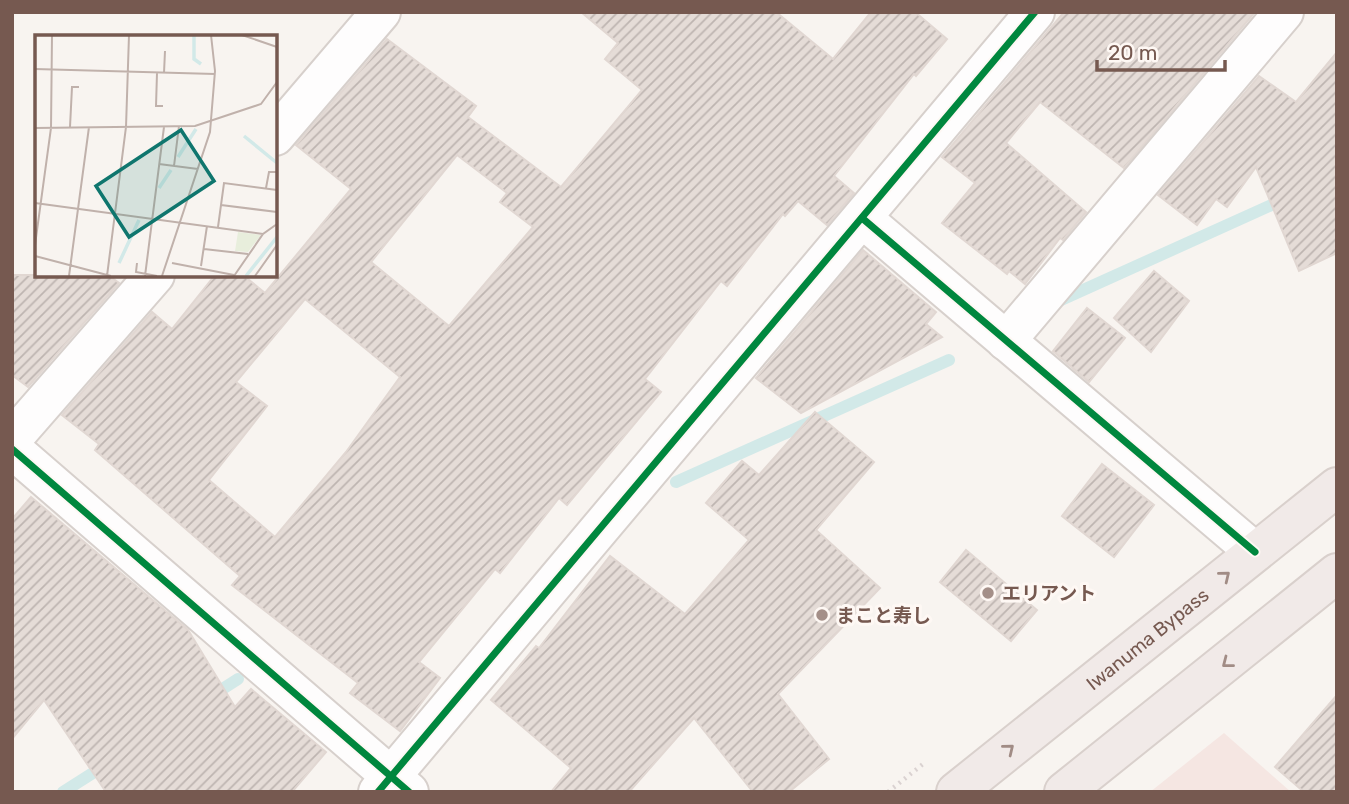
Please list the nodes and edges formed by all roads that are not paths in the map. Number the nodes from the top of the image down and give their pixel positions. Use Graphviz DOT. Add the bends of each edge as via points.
graph roads {
  1 [pos="381,12"];
  2 [pos="1035,12"];
  3 [pos="1284,12"];
  4 [pos="276,135"];
  5 [pos="862,218"];
  6 [pos="154,276"];
  7 [pos="1006,341"];
  8 [pos="12,439"];
  9 [pos="12,449"];
  10 [pos="1337,487"];
  11 [pos="1255,552"];
  12 [pos="1337,573"];
  13 [pos="392,787"];
  14 [pos="957,792"];
  15 [pos="1063,792"];
  1 -- 4 [label="street"];
  2 -- 5 [label="street"];
  3 -- 7 [label="street"];
  5 -- 7 [label="street"];
  5 -- 13 [label="street"];
  6 -- 8 [label="street"];
  7 -- 11 [label="street"];
  9 -- 13 [label="street"];
  10 -- 11 [label="highway, Iwanuma Bypass"];
  14 -- 11 [label="highway, Iwanuma Bypass, one-way"];
  12 -- 15 [label="highway, one-way"];
}
